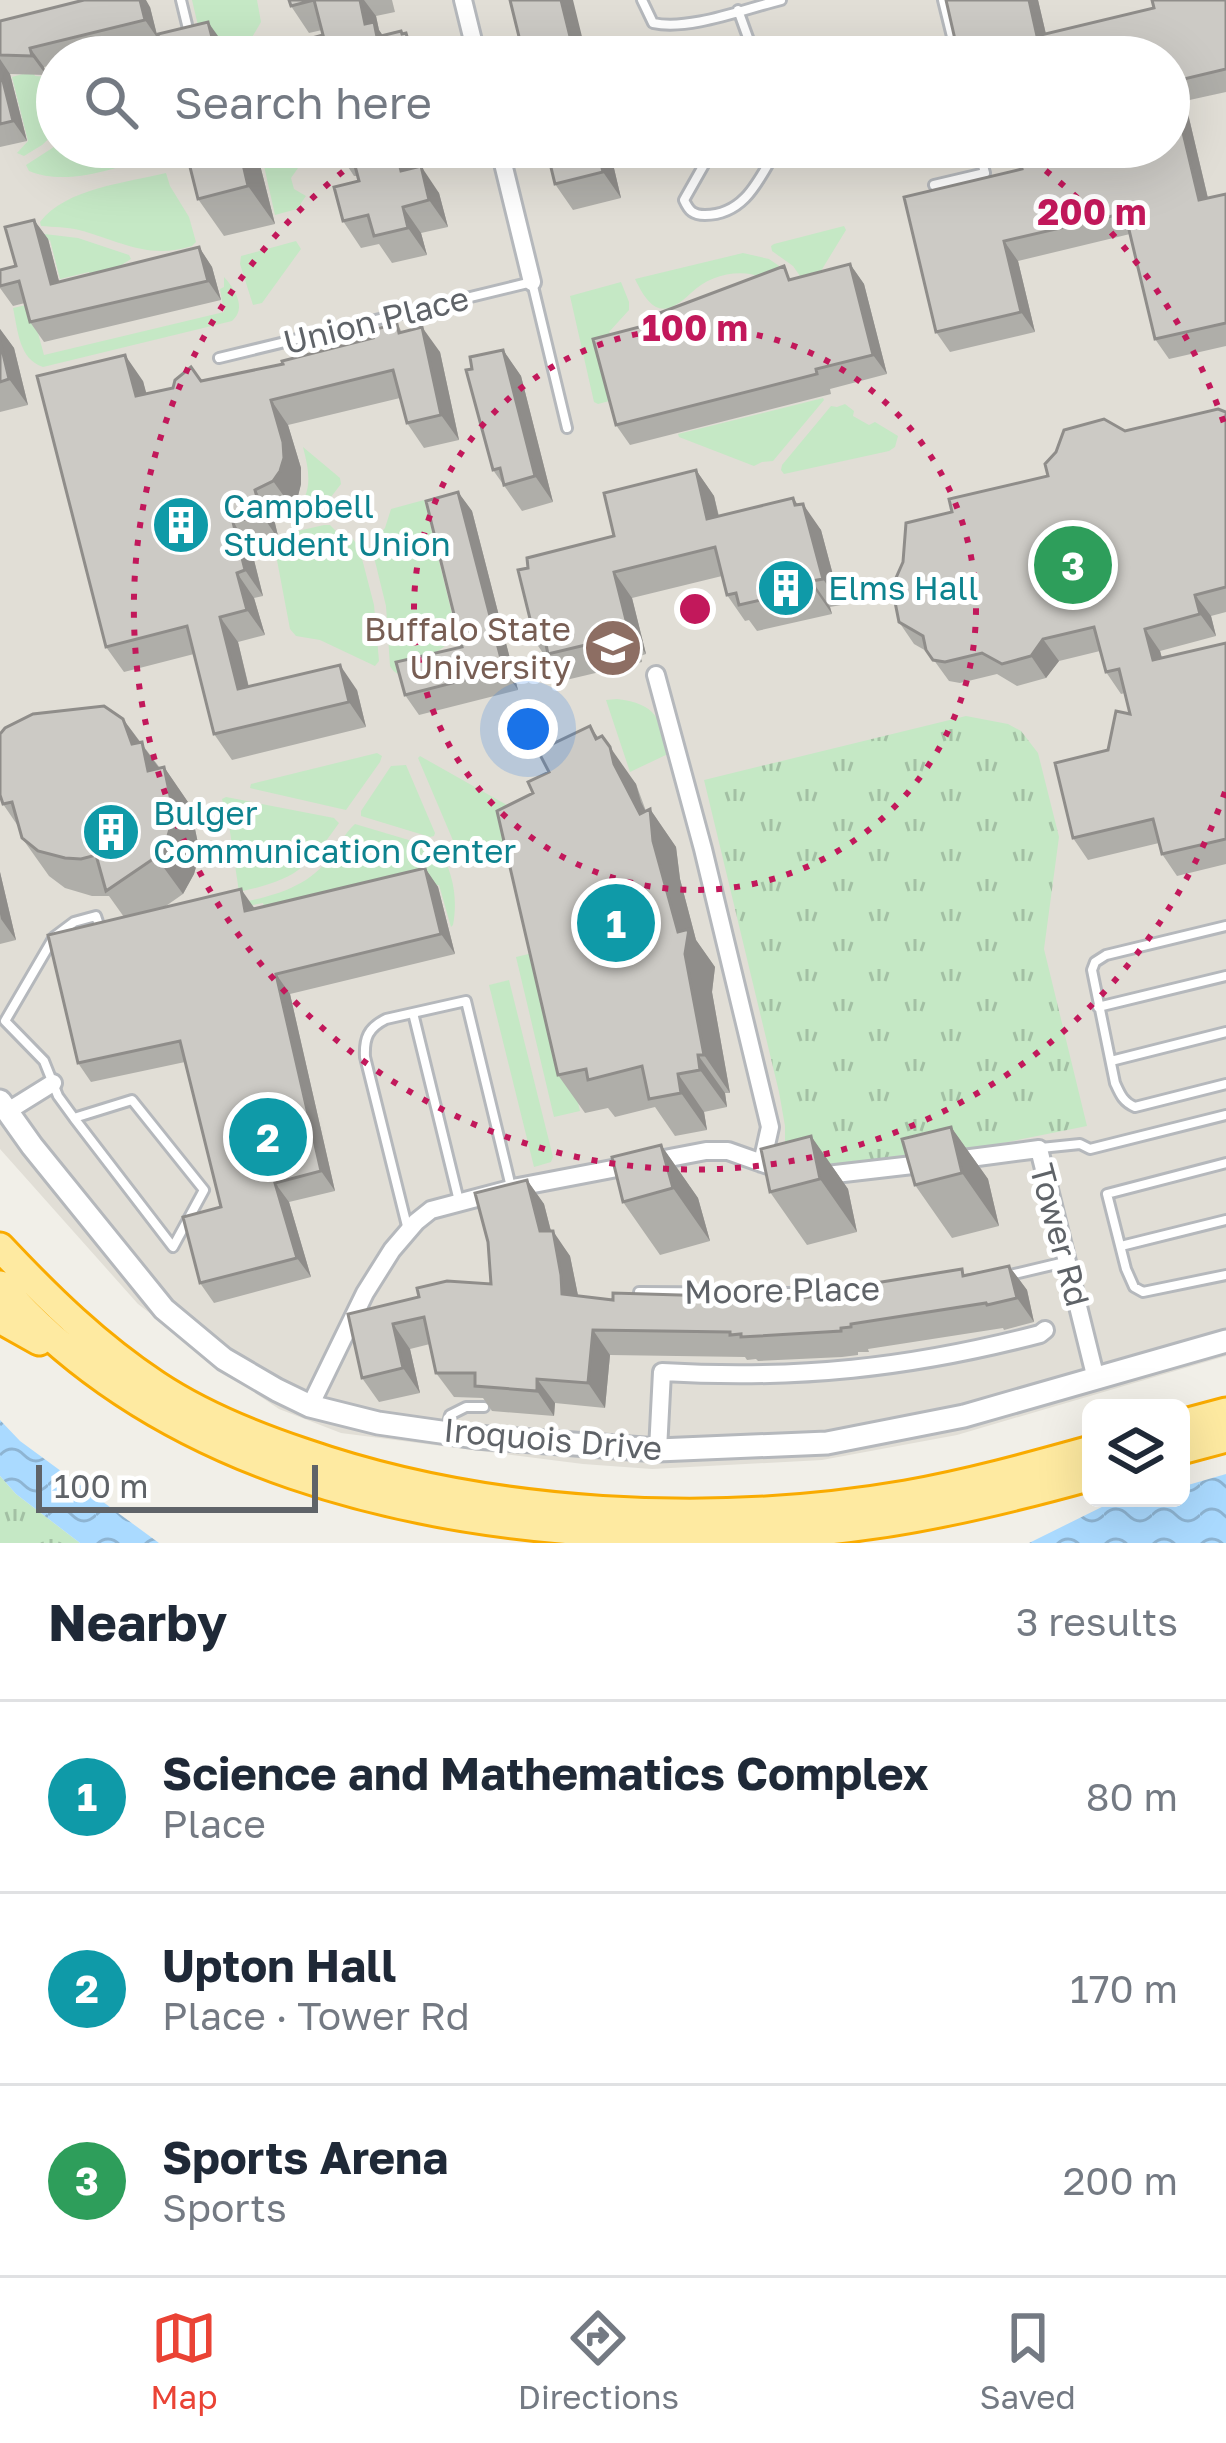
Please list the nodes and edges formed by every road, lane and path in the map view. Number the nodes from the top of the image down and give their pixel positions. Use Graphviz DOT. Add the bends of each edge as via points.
graph roads {
  1 [pos="181,0"];
  2 [pos="463,0"];
  3 [pos="642,0"];
  4 [pos="782,0"];
  5 [pos="943,0"];
  6 [pos="738,10"];
  7 [pos="189,36"];
  8 [pos="471,36"];
  9 [pos="747,36"];
  10 [pos="952,36"];
  11 [pos="504,168"];
  12 [pos="702,168"];
  13 [pos="765,168"];
  14 [pos="984,168"];
  15 [pos="934,185"];
  16 [pos="532,283"];
  17 [pos="219,358"];
  18 [pos="567,428"];
  19 [pos="656,675"];
  20 [pos="1226,926"];
  21 [pos="100,930"];
  22 [pos="1226,976"];
  23 [pos="1098,1007"];
  24 [pos="413,1013"];
  25 [pos="1226,1032"];
  26 [pos="1111,1061"];
  27 [pos="53,1083"];
  28 [pos="1226,1084"];
  29 [pos="4,1106"];
  30 [pos="1226,1115"];
  31 [pos="74,1118"];
  32 [pos="1039,1148"];
  33 [pos="762,1163"];
  34 [pos="1226,1163"];
  35 [pos="512,1189"];
  36 [pos="460,1202"];
  37 [pos="1226,1220"];
  38 [pos="408,1230"];
  39 [pos="1120,1246"];
  40 [pos="0,1247"];
  41 [pos="1066,1262"];
  42 [pos="1226,1275"];
  43 [pos="999,1277"];
  44 [pos="0,1285"];
  45 [pos="889,1288"];
  46 [pos="639,1292"];
  47 [pos="373,1315"];
  48 [pos="0,1319"];
  49 [pos="353,1319"];
  50 [pos="1045,1330"];
  51 [pos="1226,1341"];
  52 [pos="100,1376"];
  53 [pos="1096,1379"];
  54 [pos="310,1406"];
  55 [pos="484,1407"];
  56 [pos="1226,1412"];
  57 [pos="1190,1422"];
  58 [pos="446,1432"];
  59 [pos="1226,1438"];
  60 [pos="1190,1448"];
  61 [pos="658,1450"];
  62 [pos="1082,1452"];
  63 [pos="1082,1478"];
  1 -- 7 [label="lane"];
  2 -- 8 [label="street"];
  3 -- 6 [label="lane" via="652,23 665,26"];
  4 -- 6 [label="lane"];
  5 -- 10 [label="lane"];
  6 -- 9 [label="lane"];
  11 -- 16 [label="street"];
  12 -- 13 [label="lane" via="684,200 699,216 727,213 746,200"];
  14 -- 15 [label="lane"];
  16 -- 17 [label="lane, Union Place"];
  16 -- 18 [label="lane"];
  19 -- 33 [label="street" via="770,1127"];
  20 -- 23 [label="lane" via="1106,955 1092,970"];
  21 -- 27 [label="lane" via="96,916 54,937 5,1022 44,1060"];
  22 -- 23 [label="lane"];
  23 -- 26 [label="lane"];
  24 -- 35 [label="lane" via="466,1001"];
  24 -- 36 [label="lane"];
  24 -- 38 [label="lane" via="377,1024 364,1045"];
  25 -- 26 [label="lane"];
  26 -- 28 [label="lane" via="1122,1098 1135,1107"];
  27 -- 29 [label="street"];
  27 -- 31 [label="lane"];
  29 -- 54 [label="street, Iroquois Drive" via="164,1309 224,1359"];
  30 -- 32 [label="lane" via="1090,1149"];
  31 -- 31 [label="lane" via="132,1100 204,1190 173,1247"];
  32 -- 33 [label="street, Tower Rd" via="801,1178"];
  32 -- 41 [label="street, Tower Rd"];
  33 -- 35 [label="street, Tower Rd" via="706,1150"];
  34 -- 39 [label="lane" via="1107,1194"];
  35 -- 36 [label="street, Tower Rd"];
  36 -- 38 [label="street, Tower Rd" via="430,1210"];
  37 -- 39 [label="lane"];
  38 -- 49 [label="street, Tower Rd"];
  39 -- 42 [label="lane" via="1143,1292"];
  40 -- 62 [label="highway" via="62,1312 160,1388 270,1442 406,1484 614,1511 756,1511 905,1495"];
  41 -- 43 [label="lane"];
  41 -- 53 [label="street, Tower Rd"];
  44 -- 52 [label="highway"];
  45 -- 46 [label="lane, Moore Place"];
  47 -- 49 [label="lane"];
  48 -- 52 [label="highway"];
  49 -- 54 [label="street, Tower Rd"];
  50 -- 61 [label="street" via="884,1367 774,1376 662,1372"];
  51 -- 53 [label="street, Iroquois Drive"];
  52 -- 63 [label="highway" via="205,1439 332,1489 533,1528 693,1536 871,1526"];
  53 -- 61 [label="street, Iroquois Drive" via="827,1443"];
  54 -- 58 [label="street, Iroquois Drive"];
  55 -- 58 [label="lane" via="450,1415"];
  56 -- 57 [label="highway"];
  58 -- 61 [label="street, Iroquois Drive"];
  59 -- 60 [label="highway"];
}
